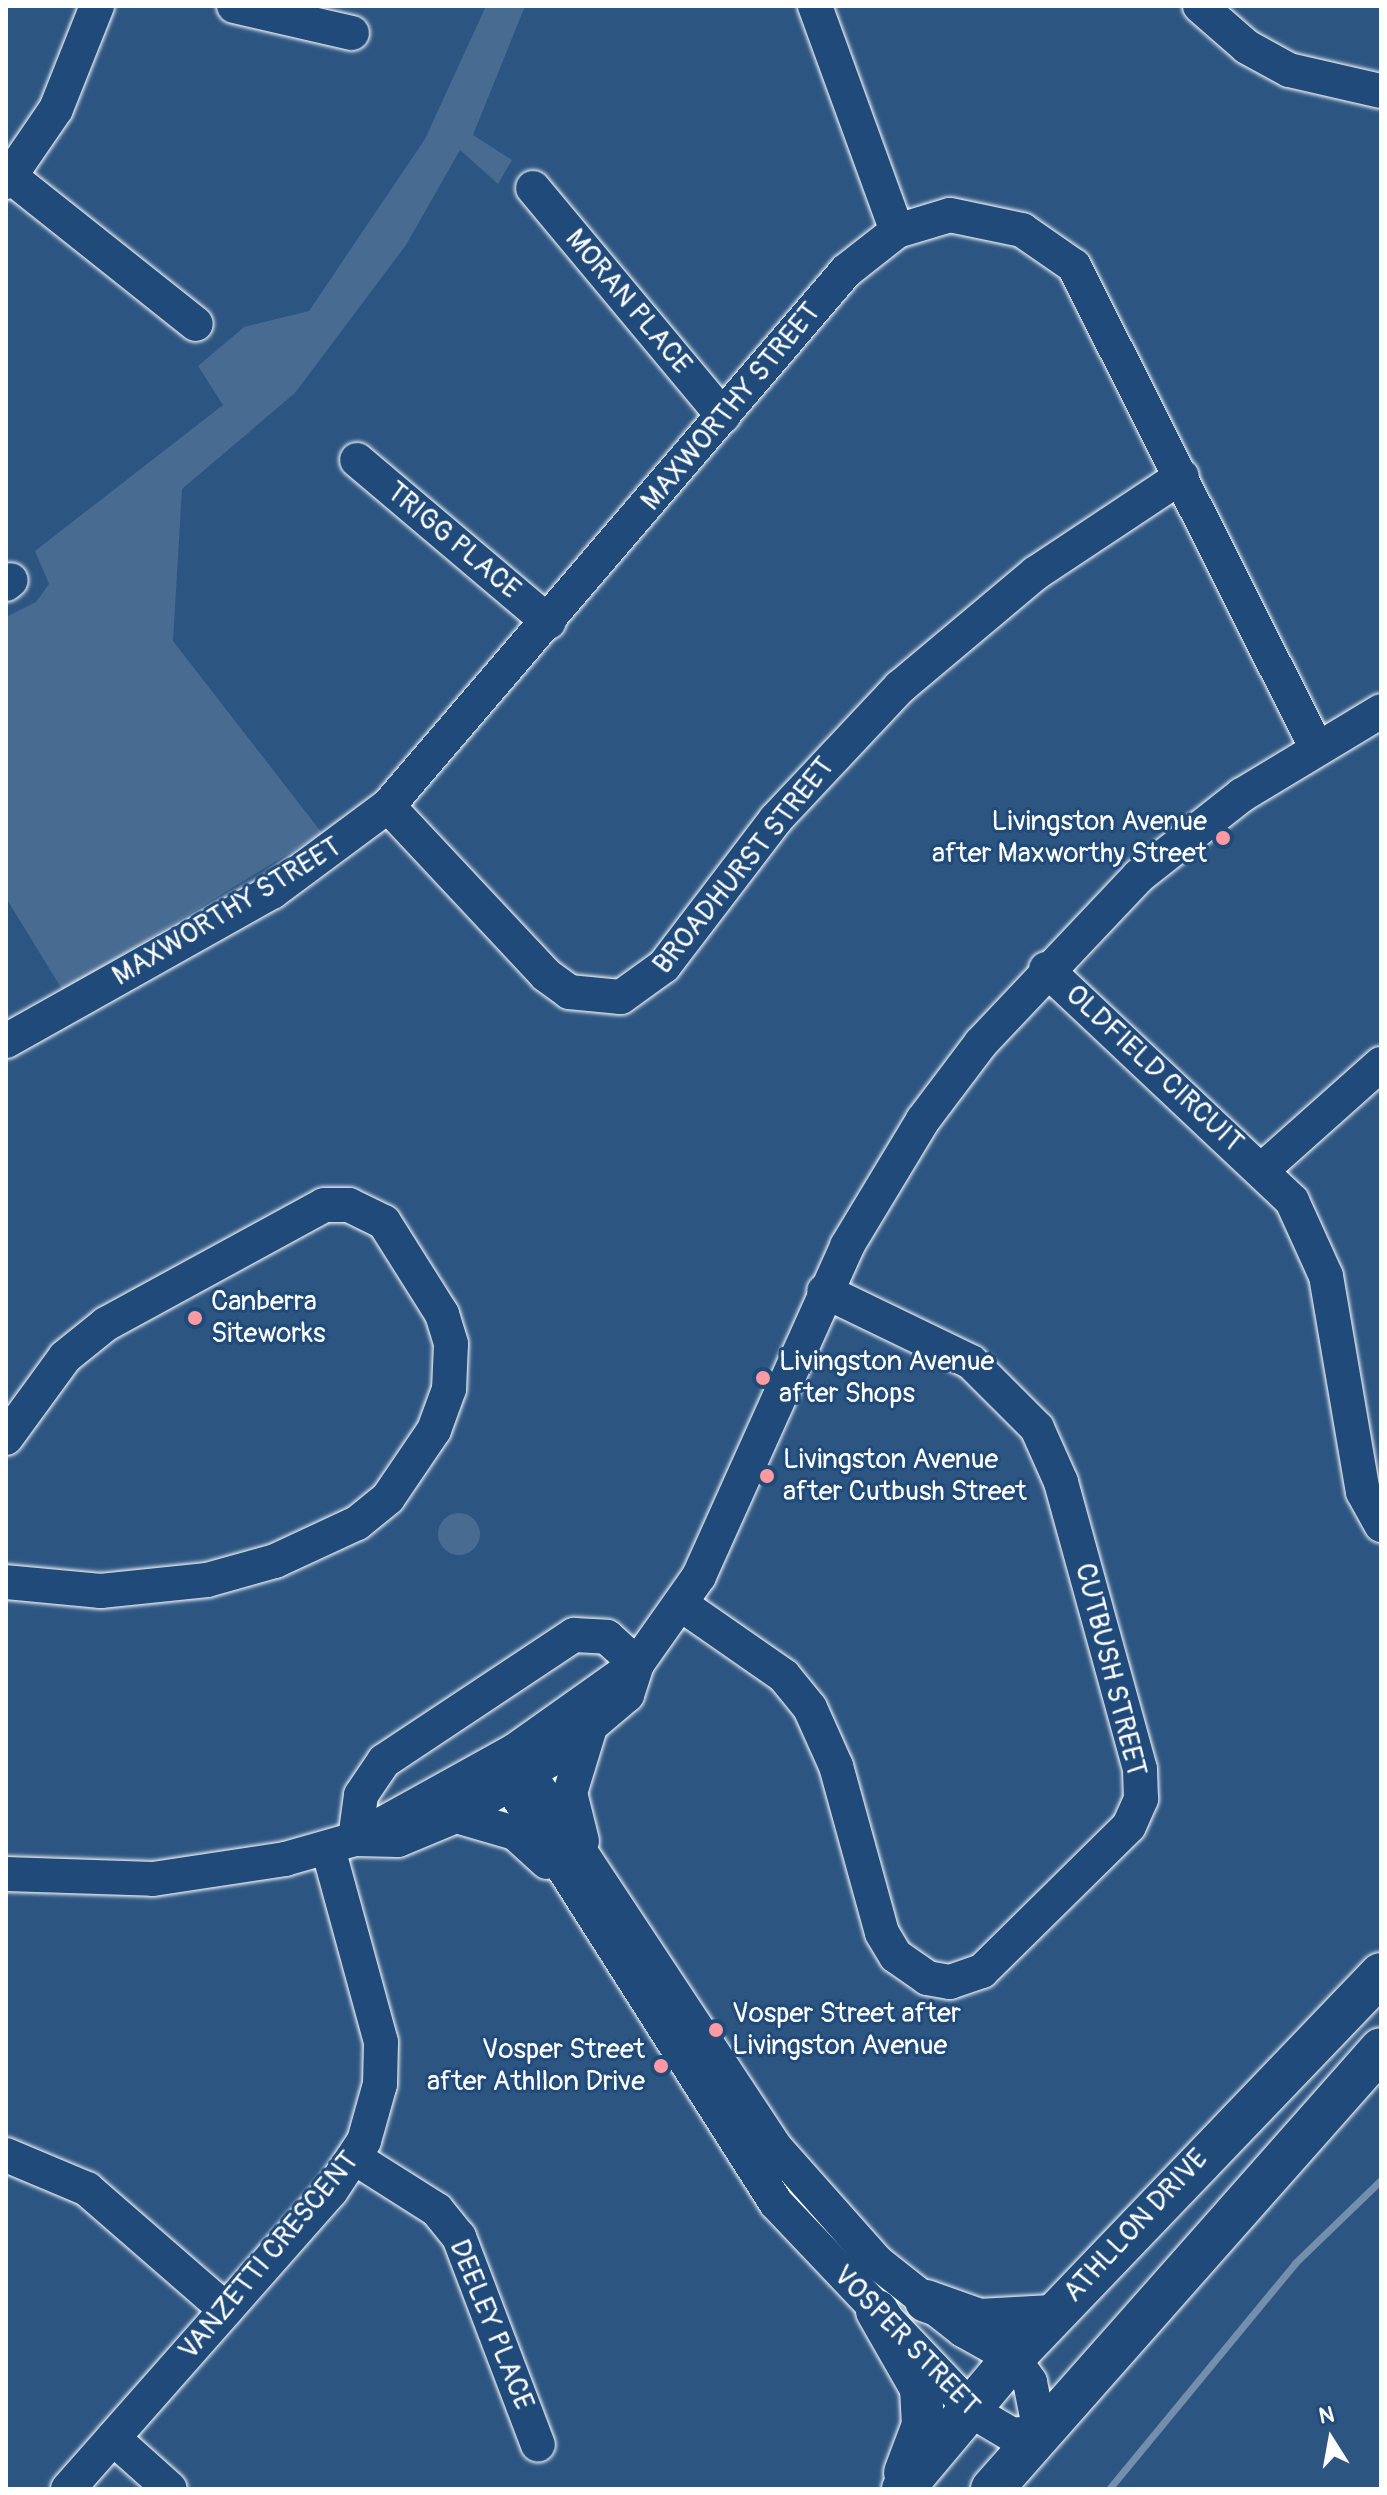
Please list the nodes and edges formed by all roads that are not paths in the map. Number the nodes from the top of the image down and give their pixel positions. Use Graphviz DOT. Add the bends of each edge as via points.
graph roads {
  1 [pos="97,6"];
  2 [pos="234,6"];
  3 [pos="815,6"];
  4 [pos="1200,6"];
  5 [pos="352,33"];
  6 [pos="1381,91"];
  7 [pos="8,180"];
  8 [pos="533,188"];
  9 [pos="897,231"];
  10 [pos="196,324"];
  11 [pos="723,416"];
  12 [pos="357,460"];
  13 [pos="1182,476"];
  14 [pos="549,622"];
  15 [pos="1381,711"];
  16 [pos="1316,747"];
  17 [pos="388,806"];
  18 [pos="1046,969"];
  19 [pos="6,1041"];
  20 [pos="1381,1064"];
  21 [pos="1263,1169"];
  22 [pos="824,1291"];
  23 [pos="6,1438"];
  24 [pos="1381,1525"];
  25 [pos="6,1582"];
  26 [pos="682,1605"];
  27 [pos="637,1664"];
  28 [pos="589,1730"];
  29 [pos="512,1769"];
  30 [pos="456,1816"];
  31 [pos="341,1843"];
  32 [pos="593,1866"];
  33 [pos="6,1874"];
  34 [pos="576,1896"];
  35 [pos="1381,1974"];
  36 [pos="1381,2049"];
  37 [pos="6,2155"];
  38 [pos="355,2158"];
  39 [pos="926,2301"];
  40 [pos="226,2310"];
  41 [pos="877,2311"];
  42 [pos="1052,2316"];
  43 [pos="1013,2358"];
  44 [pos="970,2408"];
  45 [pos="1040,2432"];
  46 [pos="113,2438"];
  47 [pos="538,2445"];
  48 [pos="68,2489"];
  49 [pos="170,2489"];
  50 [pos="901,2489"];
  51 [pos="992,2489"];
  1 -- 7 [label="street" via="56,109"];
  2 -- 5 [label="street"];
  3 -- 9 [label="street"];
  4 -- 6 [label="street" via="1247,47 1289,70"];
  7 -- 10 [label="street"];
  8 -- 11 [label="street, MORAN PLACE"];
  9 -- 11 [label="street, MAXWORTHY STREET" via="846,271"];
  9 -- 13 [label="street, MAXWORTHY STREET" via="968,216 1022,230 1061,251 1097,302"];
  11 -- 14 [label="street, MAXWORTHY STREET"];
  12 -- 14 [label="street, TRIGG PLACE"];
  13 -- 16 [label="street, MAXWORTHY STREET"];
  13 -- 17 [label="street, BROADHURST STREET" via="1036,573 900,687 776,819 664,966 621,997 573,993 546,975"];
  14 -- 17 [label="street, MAXWORTHY STREET"];
  15 -- 16 [label="street"];
  16 -- 18 [label="street" via="1150,867"];
  17 -- 19 [label="street, MAXWORTHY STREET" via="272,892"];
  18 -- 21 [label="street, OLDFIELD CIRCUIT"];
  18 -- 22 [label="street" via="923,1120"];
  20 -- 21 [label="street, OLDFIELD CIRCUIT"];
  21 -- 24 [label="street, OLDFIELD CIRCUIT" via="1312,1235 1326,1276 1363,1492"];
  22 -- 26 [label="street" via="729,1515"];
  22 -- 26 [label="street, CUTBUSH STREET" via="986,1372 1047,1445 1140,1769 1141,1799 1129,1826 982,1971 950,1982 927,1978 896,1956 882,1933 836,1766 810,1708 784,1676"];
  23 -- 25 [label="street" via="56,1367 106,1324 324,1205 349,1205 384,1222 435,1300 451,1344 449,1389 434,1430 388,1498 357,1523 275,1561 207,1580 101,1591"];
  26 -- 27 [label="street"];
  27 -- 28 [label="street" via="627,1695"];
  27 -- 29 [label="street"];
  27 -- 31 [label="street" via="607,1637 574,1635 384,1761 361,1795"];
  28 -- 29 [label="street"];
  28 -- 32 [label="street" via="570,1793"];
  29 -- 30 [label="street"];
  29 -- 31 [label="street"];
  29 -- 32 [label="street, VOSPER STREET"];
  29 -- 34 [label="street, VOSPER STREET"];
  30 -- 31 [label="street" via="398,1840"];
  30 -- 34 [label="street" via="515,1833"];
  31 -- 33 [label="street" via="153,1879"];
  31 -- 38 [label="street, VANZETTI CRESCENT" via="381,2042 376,2104"];
  32 -- 39 [label="street, VOSPER STREET" via="775,2147 848,2234"];
  34 -- 41 [label="street, VOSPER STREET" via="776,2203"];
  35 -- 42 [label="main road, ATHLLON DRIVE"];
  36 -- 45 [label="main road"];
  37 -- 40 [label="street" via="87,2189"];
  38 -- 40 [label="street, VANZETTI CRESCENT"];
  38 -- 47 [label="street, DEELEY PLACE" via="437,2210 459,2237"];
  39 -- 42 [label="main road" via="979,2320"];
  39 -- 43 [label="street, VOSPER STREET"];
  40 -- 46 [label="street, VANZETTI CRESCENT"];
  41 -- 44 [label="street, VOSPER STREET"];
  41 -- 50 [label="main road" via="921,2388 923,2425"];
  42 -- 43 [label="main road, ATHLLON DRIVE"];
  43 -- 44 [label="main road, ATHLLON DRIVE"];
  43 -- 45 [label="street, VOSPER STREET" via="1030,2382"];
  44 -- 45 [label="street, VOSPER STREET" via="1012,2435"];
  44 -- 50 [label="main road, ATHLLON DRIVE"];
  45 -- 51 [label="main road"];
  46 -- 48 [label="street, VANZETTI CRESCENT"];
  46 -- 49 [label="street"];
}
